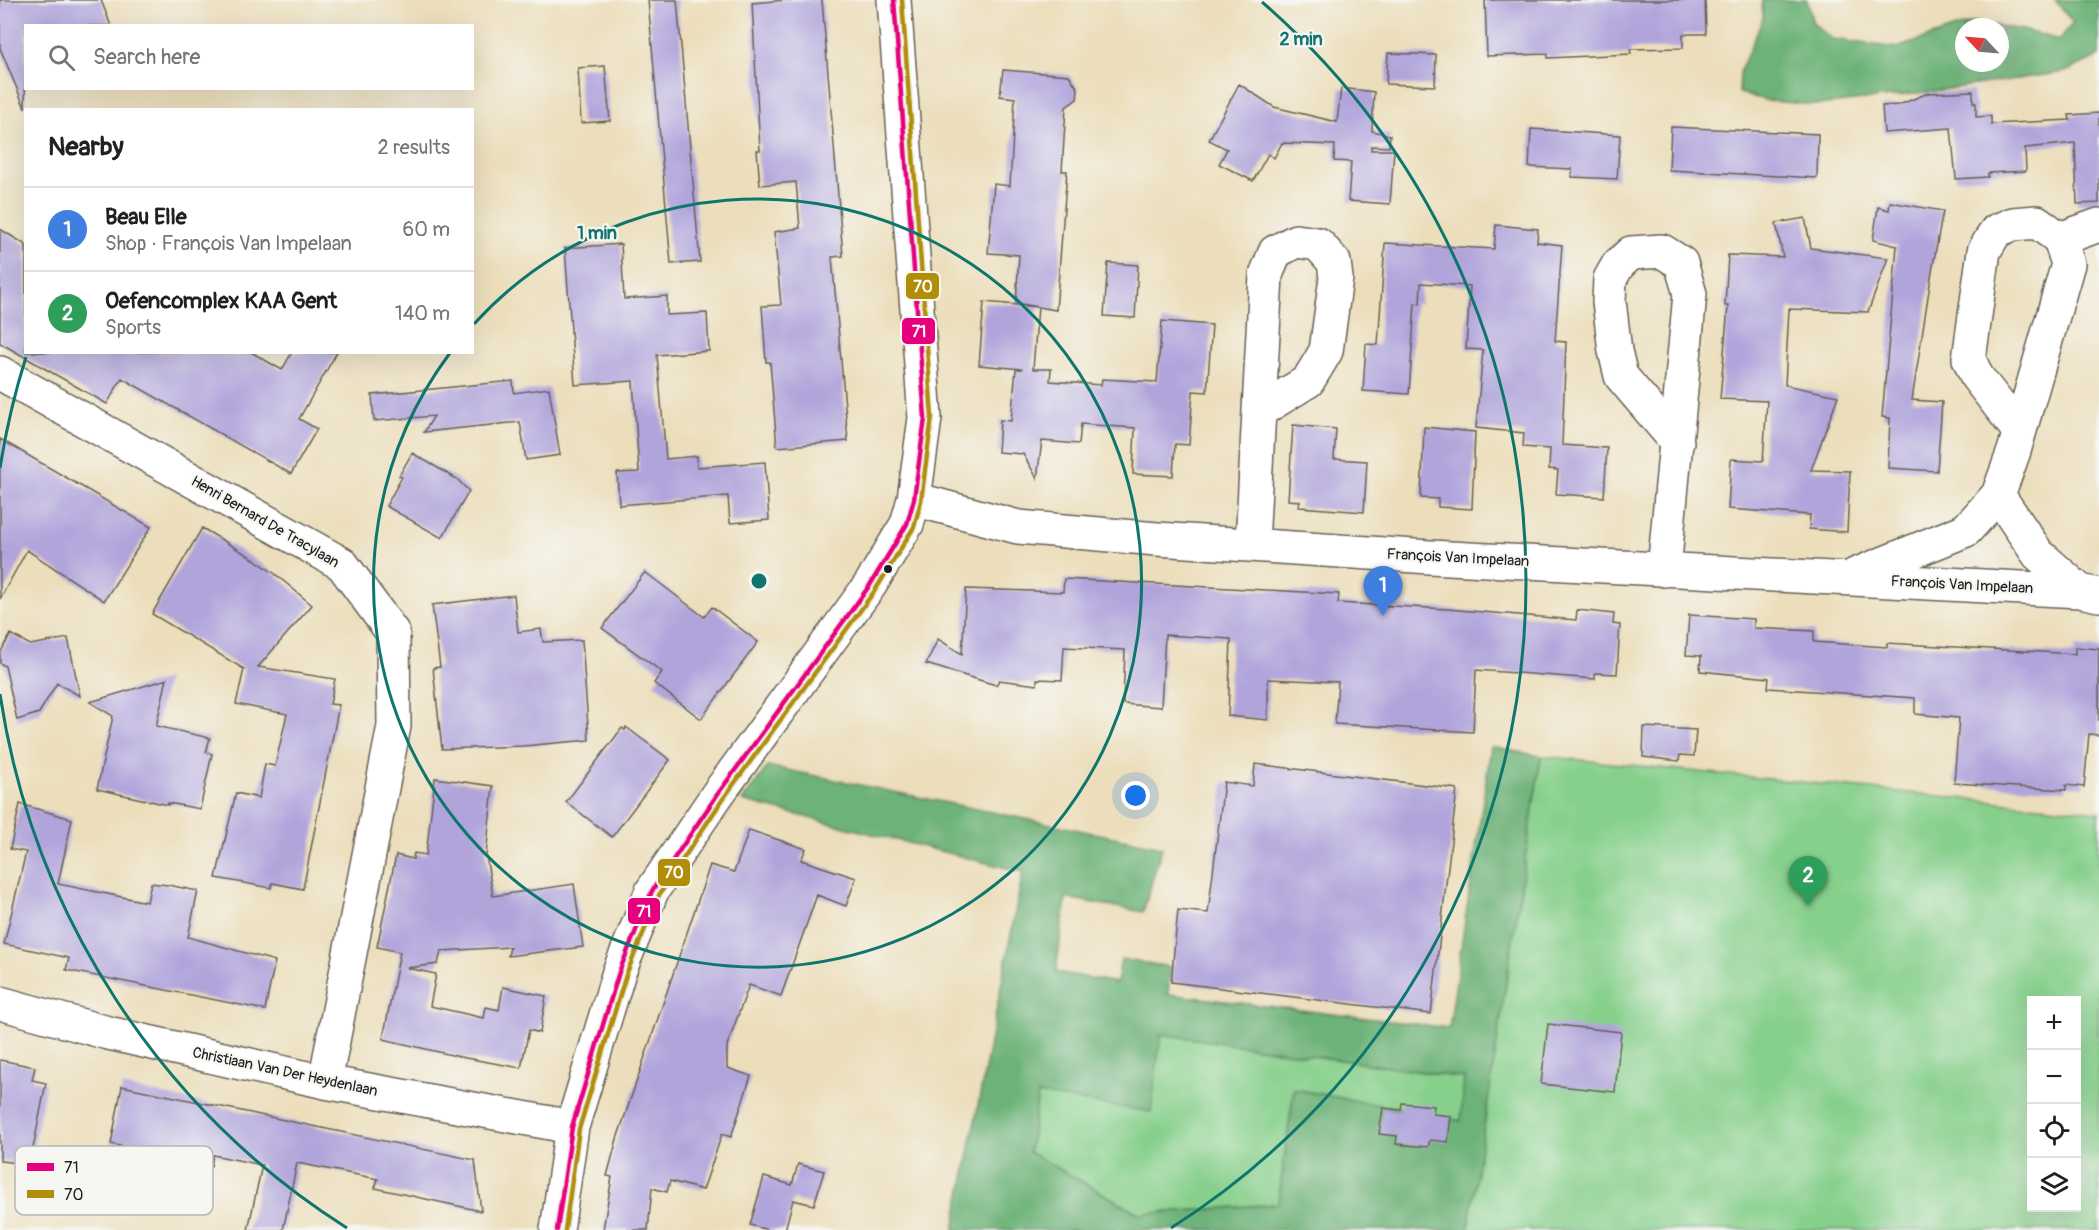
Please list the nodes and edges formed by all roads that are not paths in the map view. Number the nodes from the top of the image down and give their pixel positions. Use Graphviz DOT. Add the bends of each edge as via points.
graph roads {
  1 [pos="894,0"];
  2 [pos="2099,225"];
  3 [pos="2060,239"];
  4 [pos="0,374"];
  5 [pos="1261,410"];
  6 [pos="2019,431"];
  7 [pos="1677,442"];
  8 [pos="1998,495"];
  9 [pos="914,499"];
  10 [pos="1252,545"];
  11 [pos="1664,570"];
  12 [pos="1845,579"];
  13 [pos="2089,593"];
  14 [pos="0,1003"];
  15 [pos="325,1082"];
  16 [pos="572,1127"];
  17 [pos="557,1230"];
  1 -- 9 [label="street" via="925,418"];
  2 -- 3 [label="street"];
  3 -- 6 [label="street, François Van Impelaan" via="2067,264"];
  3 -- 6 [label="street" via="2037,222 2013,224 1996,231 1984,251 1969,359 1977,377"];
  4 -- 15 [label="street, Henri Bernard De Tracylaan" via="342,564 393,633 394,726"];
  5 -- 10 [label="street"];
  6 -- 8 [label="street, François Van Impelaan"];
  7 -- 7 [label="street" via="1690,294 1681,262 1662,251 1631,253 1610,279 1609,301 1621,376"];
  7 -- 11 [label="street"];
  8 -- 12 [label="street, François Van Impelaan" via="1966,530"];
  8 -- 13 [label="street, François Van Impelaan" via="2038,554"];
  9 -- 10 [label="street, François Van Impelaan" via="1018,527"];
  9 -- 16 [label="street" via="907,524 870,585 652,891 619,972"];
  10 -- 11 [label="street, François Van Impelaan"];
  11 -- 12 [label="street, François Van Impelaan"];
  12 -- 13 [label="street, François Van Impelaan"];
  14 -- 15 [label="street, Christiaan Van Der Heydenlaan" via="108,1034"];
  15 -- 16 [label="street, Christiaan Van Der Heydenlaan"];
  16 -- 17 [label="street"];
}
